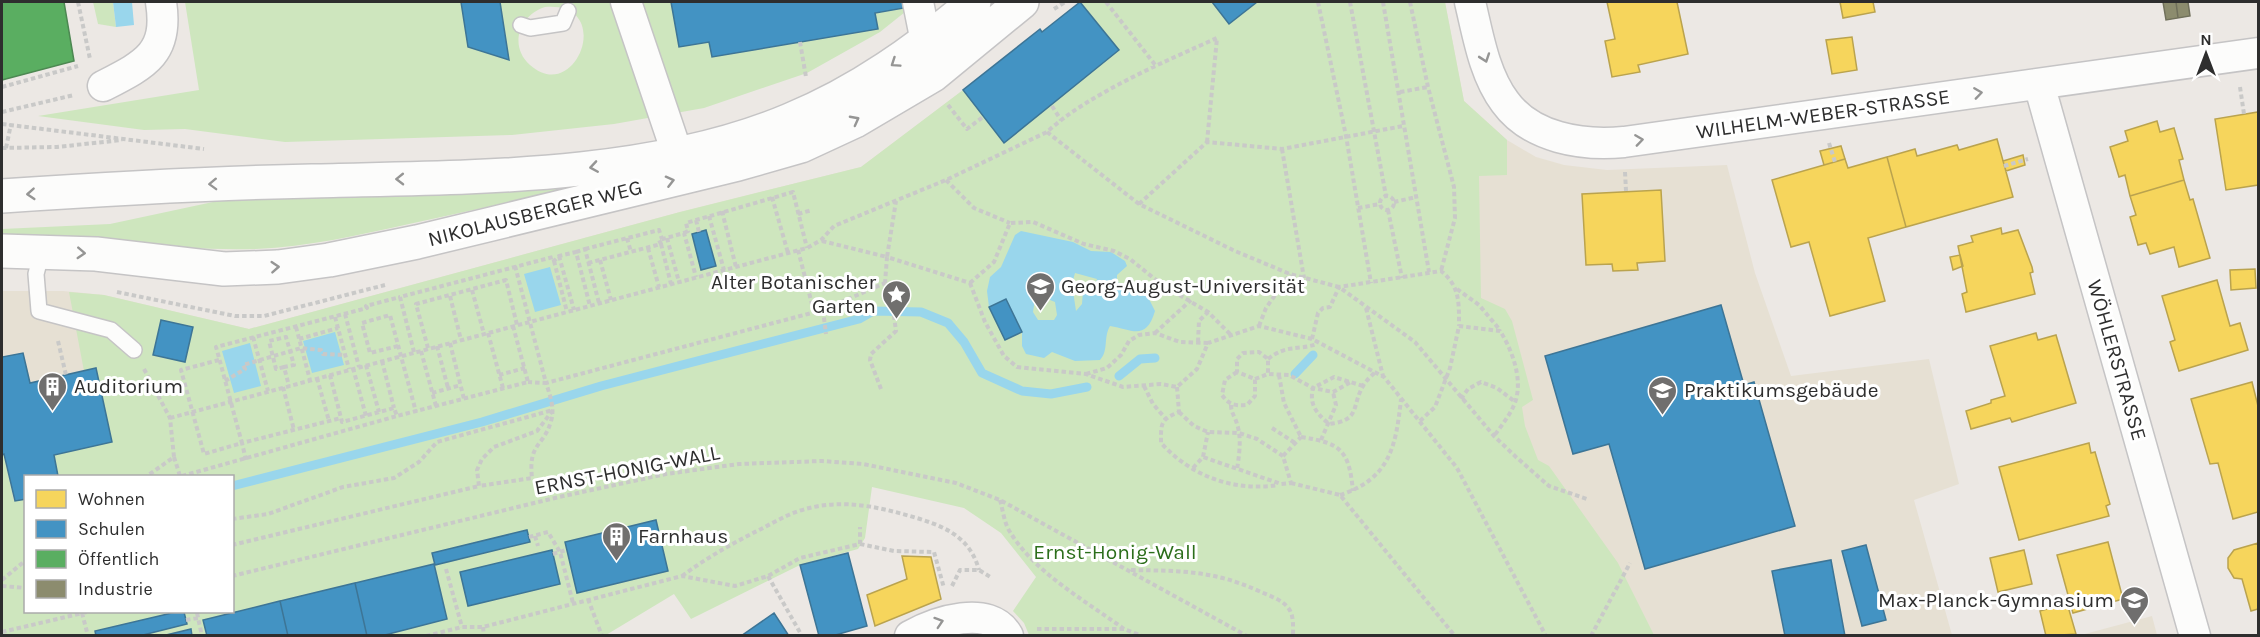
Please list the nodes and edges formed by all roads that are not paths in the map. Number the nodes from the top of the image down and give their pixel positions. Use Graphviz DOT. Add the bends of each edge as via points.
graph roads {
  1 [pos="161,2"];
  2 [pos="626,2"];
  3 [pos="918,2"];
  4 [pos="974,2"];
  5 [pos="1022,2"];
  6 [pos="1470,2"];
  7 [pos="568,11"];
  8 [pos="521,25"];
  9 [pos="926,42"];
  10 [pos="2259,53"];
  11 [pos="97,74"];
  12 [pos="2038,84"];
  13 [pos="677,153"];
  14 [pos="2,196"];
  15 [pos="2,251"];
  16 [pos="42,251"];
  17 [pos="134,350"];
  18 [pos="1007,634"];
  19 [pos="910,636"];
  20 [pos="2195,636"];
  1 -- 11 [label="street" via="164,23 154,54 133,70"];
  2 -- 13 [label="street"];
  3 -- 9 [label="street"];
  4 -- 9 [label="street, NIKOLAUSBERGER WEG"];
  16 -- 5 [label="street, NIKOLAUSBERGER WEG, one-way" via="224,268 278,267 417,242 738,164 801,146 855,121 933,75"];
  6 -- 12 [label="street, WILHELM-WEBER-STRASSE, one-way" via="1493,82 1505,103 1541,130 1581,142 1624,142"];
  7 -- 8 [label="lane" via="563,23 530,28"];
  9 -- 13 [label="street, NIKOLAUSBERGER WEG, one-way" via="836,99 789,121 734,140"];
  10 -- 12 [label="street, WILHELM-WEBER-STRASSE"];
  12 -- 20 [label="street, WÖHLERSTRASSE"];
  13 -- 14 [label="street, NIKOLAUSBERGER WEG, one-way" via="573,170 153,186"];
  15 -- 16 [label="street, NIKOLAUSBERGER WEG"];
  16 -- 17 [label="lane" via="36,274 39,311 111,330"];
  19 -- 18 [label="street, one-way" via="952,618 995,623"];
}
